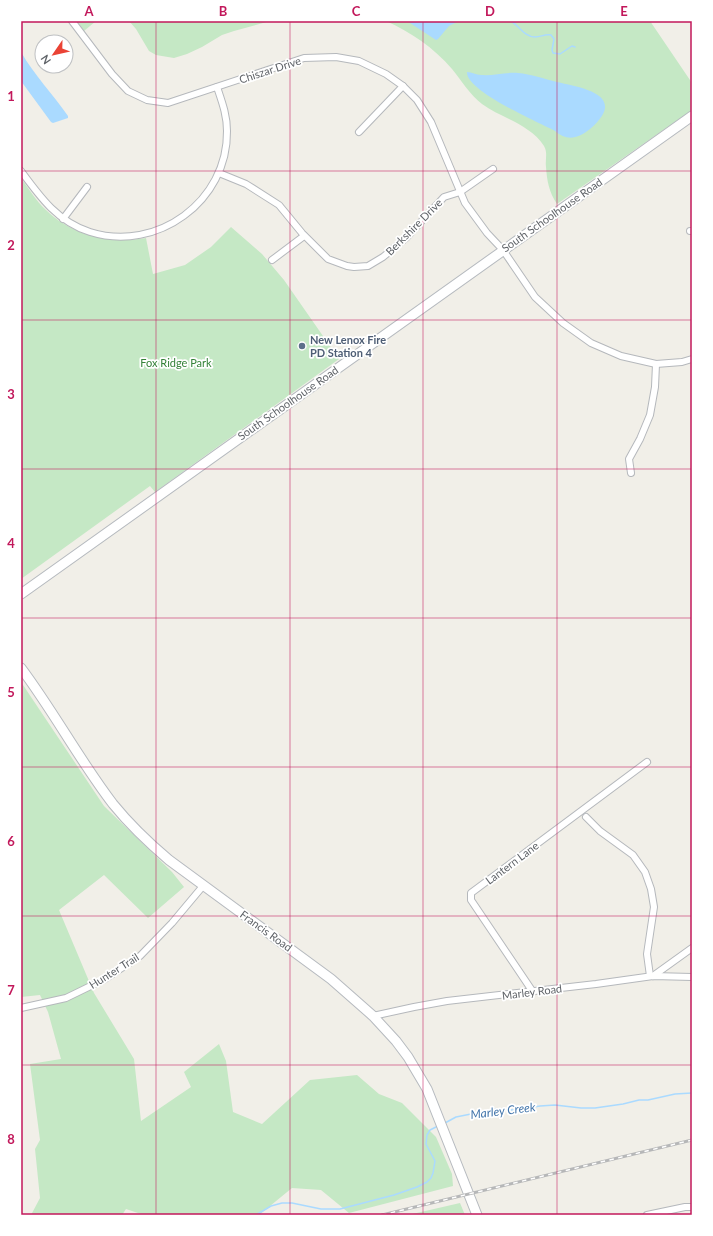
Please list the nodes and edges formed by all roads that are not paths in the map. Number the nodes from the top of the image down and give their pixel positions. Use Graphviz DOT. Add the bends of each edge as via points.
graph roads {
  1 [pos="72,21"];
  2 [pos="403,86"];
  3 [pos="217,87"];
  4 [pos="692,116"];
  5 [pos="359,132"];
  6 [pos="494,169"];
  7 [pos="21,171"];
  8 [pos="219,172"];
  9 [pos="86,187"];
  10 [pos="460,192"];
  11 [pos="63,219"];
  12 [pos="304,236"];
  13 [pos="503,250"];
  14 [pos="272,260"];
  15 [pos="692,359"];
  16 [pos="656,364"];
  17 [pos="631,473"];
  18 [pos="21,594"];
  19 [pos="21,668"];
  20 [pos="647,762"];
  21 [pos="586,817"];
  22 [pos="203,886"];
  23 [pos="692,948"];
  24 [pos="651,976"];
  25 [pos="692,977"];
  26 [pos="533,992"];
  27 [pos="21,1008"];
  28 [pos="373,1016"];
  29 [pos="692,1207"];
  30 [pos="477,1215"];
  31 [pos="647,1215"];
  1 -- 3 [label="street, Chiszar Drive" via="112,74 128,91 141,97 168,103"];
  2 -- 3 [label="street, Chiszar Drive" via="386,74 359,61 336,57 304,58"];
  2 -- 5 [label="street"];
  2 -- 10 [label="street, Chiszar Drive" via="417,100 431,122"];
  3 -- 8 [label="street" via="223,103 227,132 226,149"];
  4 -- 13 [label="street, South Schoolhouse Road"];
  6 -- 10 [label="street, Berkshire Drive"];
  7 -- 11 [label="street" via="47,205"];
  8 -- 11 [label="street" via="208,192 190,211 170,226 151,233 116,237 103,235 89,232"];
  8 -- 12 [label="street, Berkshire Drive" via="246,184 279,205"];
  9 -- 11 [label="street"];
  10 -- 12 [label="street, Berkshire Drive" via="444,197 406,238 383,258 368,266 347,266 328,259"];
  10 -- 13 [label="street, Chiszar Drive" via="487,233"];
  12 -- 14 [label="street"];
  13 -- 16 [label="street, Chiszar Drive" via="535,297 563,323 591,343 621,356"];
  13 -- 18 [label="street, South Schoolhouse Road"];
  15 -- 16 [label="street, Chiszar Drive"];
  16 -- 17 [label="street" via="650,415 629,459"];
  19 -- 22 [label="street, Francis Road" via="118,810 148,842"];
  20 -- 26 [label="street, Lantern Lane" via="471,893 472,900"];
  21 -- 24 [label="street" via="600,831 634,855 645,872 654,907 647,954"];
  22 -- 27 [label="street, Hunter Trail" via="140,956 105,979 66,998"];
  22 -- 28 [label="street, Francis Road" via="331,979"];
  23 -- 24 [label="street"];
  24 -- 25 [label="street, Marley Road"];
  24 -- 26 [label="street, Marley Road"];
  26 -- 28 [label="street, Marley Road" via="447,1001"];
  28 -- 30 [label="street, Francis Road" via="408,1057 427,1089"];
  29 -- 31 [label="street"];
}
